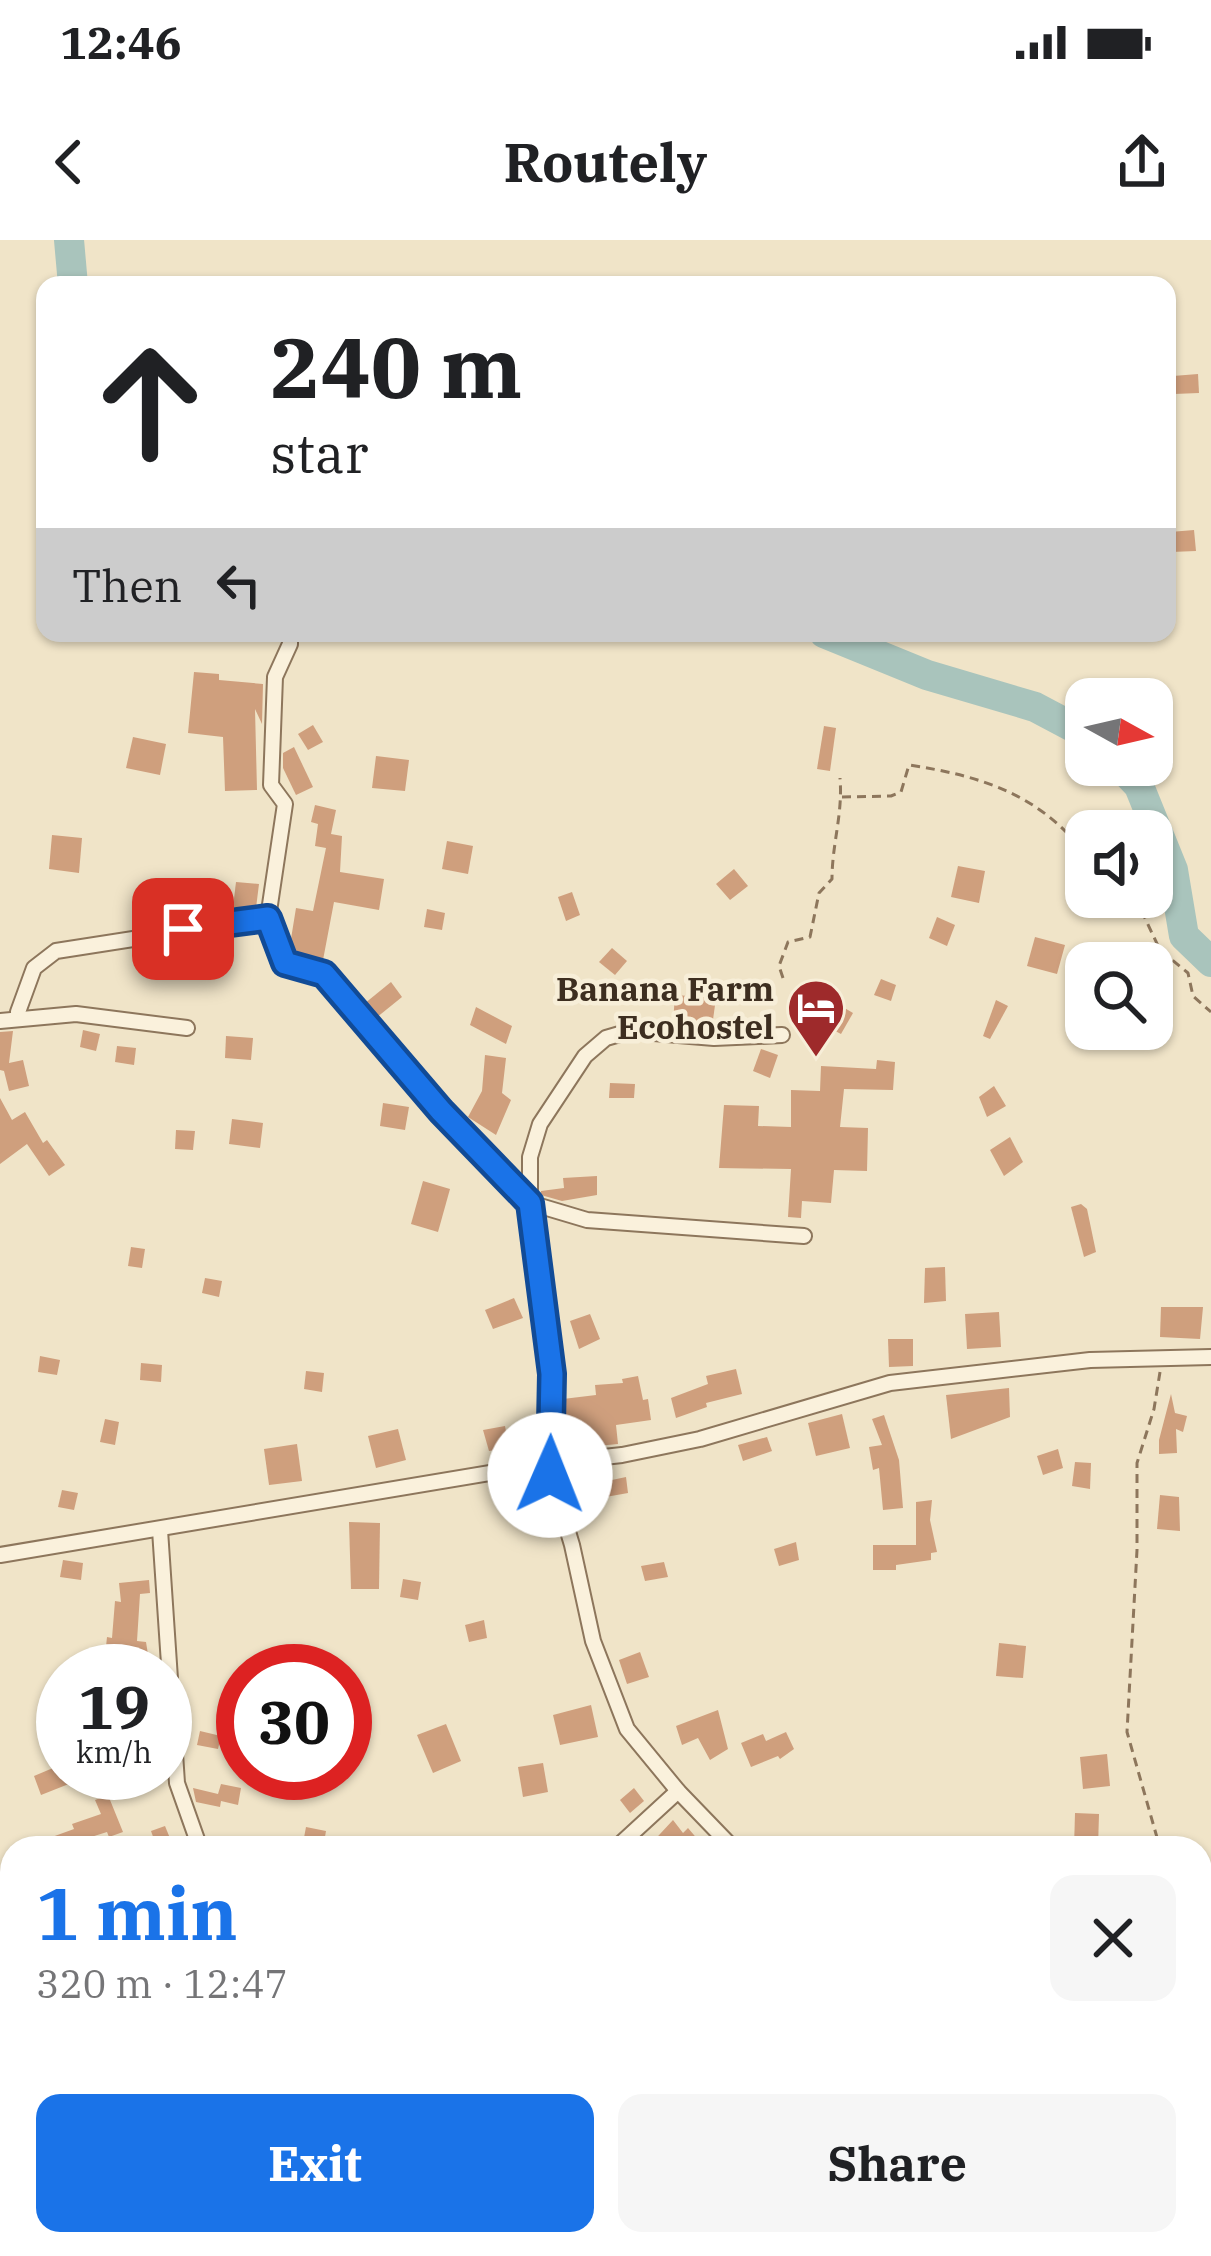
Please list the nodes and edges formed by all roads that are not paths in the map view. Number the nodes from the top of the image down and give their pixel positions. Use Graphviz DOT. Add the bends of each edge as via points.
graph roads {
  1 [pos="290,642"];
  2 [pos="268,918"];
  3 [pos="18,1012"];
  4 [pos="0,1021"];
  5 [pos="187,1028"];
  6 [pos="782,1035"];
  7 [pos="530,1203"];
  8 [pos="804,1236"];
  9 [pos="1211,1358"];
  10 [pos="549,1463"];
  11 [pos="160,1530"];
  12 [pos="0,1555"];
  13 [pos="678,1791"];
  14 [pos="196,1836"];
  15 [pos="629,1836"];
  16 [pos="721,1836"];
  1 -- 2 [label="street" via="275,677 271,785 285,804"];
  2 -- 3 [label="street" via="56,952 34,968"];
  2 -- 7 [label="street" via="285,963 324,974"];
  4 -- 5 [label="street" via="76,1015"];
  6 -- 7 [label="street" via="630,1031 606,1038 536,1130"];
  7 -- 8 [label="street" via="587,1220"];
  7 -- 10 [label="street" via="552,1374"];
  9 -- 10 [label="street" via="1090,1360 890,1383 700,1439"];
  10 -- 11 [label="street"];
  10 -- 13 [label="street" via="615,1703"];
  11 -- 12 [label="street"];
  11 -- 14 [label="street" via="177,1783"];
  13 -- 15 [label="street"];
  13 -- 16 [label="street"];
}
